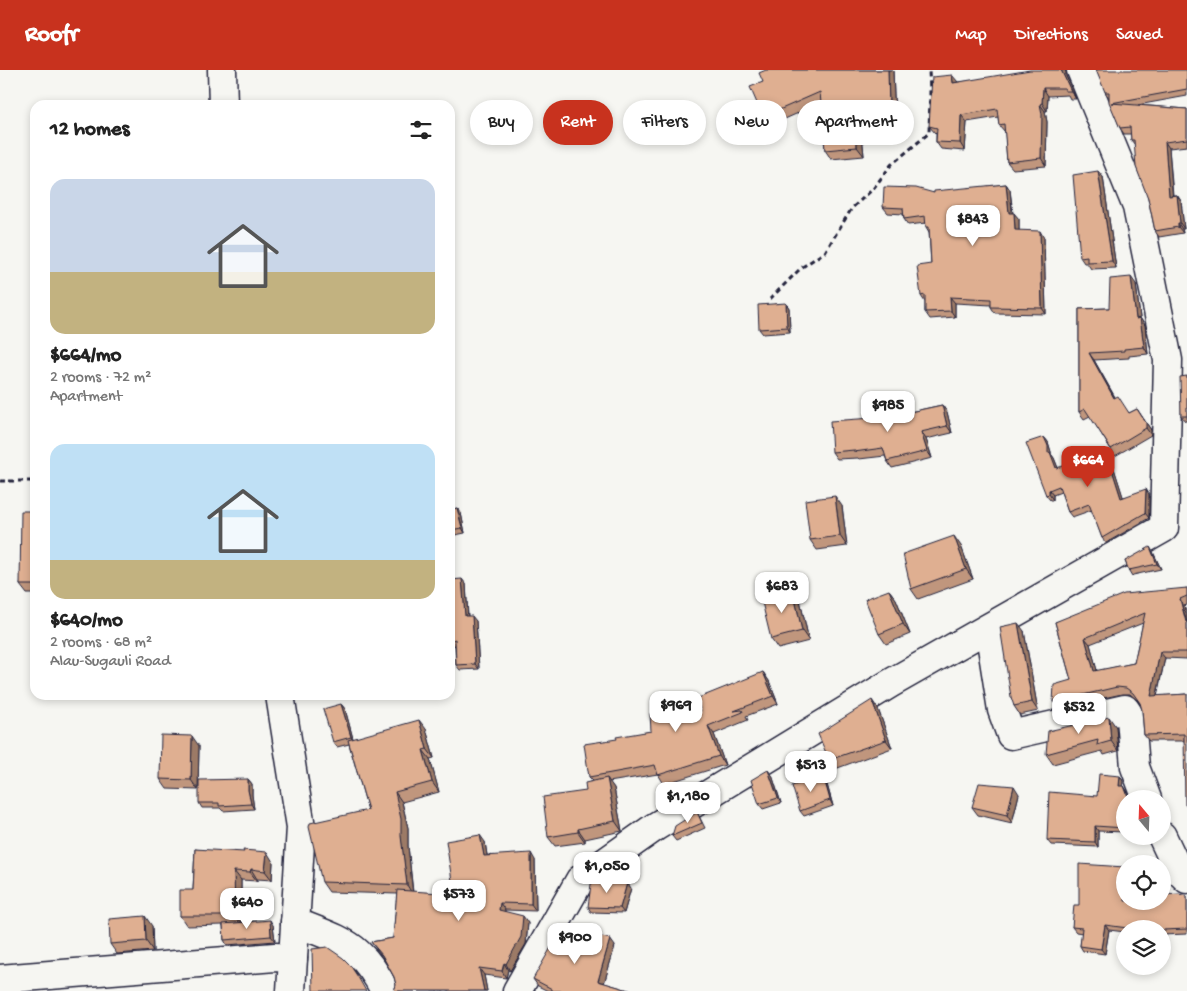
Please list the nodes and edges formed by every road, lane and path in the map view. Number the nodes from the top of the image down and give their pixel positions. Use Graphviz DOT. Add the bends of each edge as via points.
graph roads {
  1 [pos="222,70"];
  2 [pos="929,70"];
  3 [pos="1081,70"];
  4 [pos="223,100"];
  5 [pos="770,299"];
  6 [pos="0,481"];
  7 [pos="30,481"];
  8 [pos="989,628"];
  9 [pos="281,700"];
  10 [pos="1144,790"];
  11 [pos="1166,845"];
  12 [pos="1187,879"];
  13 [pos="296,922"];
  14 [pos="293,958"];
  15 [pos="0,979"];
  16 [pos="291,991"];
  17 [pos="385,991"];
  18 [pos="517,991"];
  1 -- 4 [label="street"];
  2 -- 5 [label="path" via="929,133 891,165 852,208 825,252 801,268"];
  3 -- 8 [label="street" via="1137,208 1168,360 1164,528"];
  6 -- 7 [label="path"];
  8 -- 10 [label="street" via="1002,710 1010,735 1125,709 1131,718 1135,766"];
  8 -- 18 [label="street" via="891,683 655,827 580,880"];
  9 -- 13 [label="street" via="301,827"];
  11 -- 12 [label="street" via="1178,870"];
  13 -- 14 [label="street"];
  13 -- 17 [label="street" via="358,952 376,973"];
  14 -- 15 [label="street"];
  14 -- 16 [label="street"];
}
